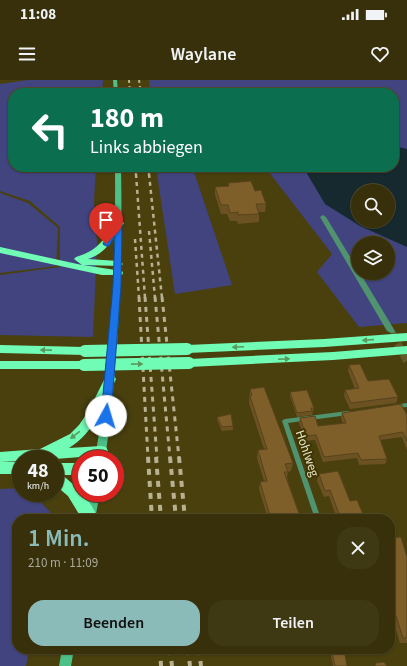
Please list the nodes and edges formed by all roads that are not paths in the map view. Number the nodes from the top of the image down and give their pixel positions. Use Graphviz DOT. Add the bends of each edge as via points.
graph roads {
  1 [pos="118,172"];
  2 [pos="323,217"];
  3 [pos="119,223"];
  4 [pos="0,247"];
  5 [pos="0,250"];
  6 [pos="72,261"];
  7 [pos="118,268"];
  8 [pos="391,331"];
  9 [pos="407,337"];
  10 [pos="0,349"];
  11 [pos="407,350"];
  12 [pos="0,365"];
  13 [pos="110,379"];
  14 [pos="407,405"];
  15 [pos="392,407"];
  16 [pos="354,412"];
  17 [pos="52,450"];
  18 [pos="102,450"];
  19 [pos="12,456"];
  20 [pos="0,457"];
  21 [pos="0,468"];
  22 [pos="12,468"];
  23 [pos="64,484"];
  24 [pos="93,502"];
  25 [pos="87,514"];
  26 [pos="91,514"];
  27 [pos="316,514"];
  28 [pos="67,654"];
  29 [pos="65,666"];
  1 -- 3 [label="main road"];
  2 -- 8 [label="street"];
  3 -- 6 [label="highway" via="101,250"];
  3 -- 7 [label="main road"];
  4 -- 6 [label="highway"];
  5 -- 7 [label="highway" via="102,272"];
  6 -- 7 [label="highway"];
  7 -- 13 [label="main road"];
  9 -- 10 [label="highway, one-way, bridge" via="187,349"];
  12 -- 11 [label="highway, one-way, bridge" via="189,363"];
  13 -- 17 [label="highway, one-way" via="91,418 78,434"];
  13 -- 18 [label="main road"];
  14 -- 15 [label="lane"];
  16 -- 27 [label="lane, Hohlweg" via="285,421"];
  19 -- 20 [label="highway"];
  21 -- 22 [label="highway"];
  23 -- 25 [label="highway" via="73,492"];
  24 -- 26 [label="main road"];
  28 -- 29 [label="main road"];
}
